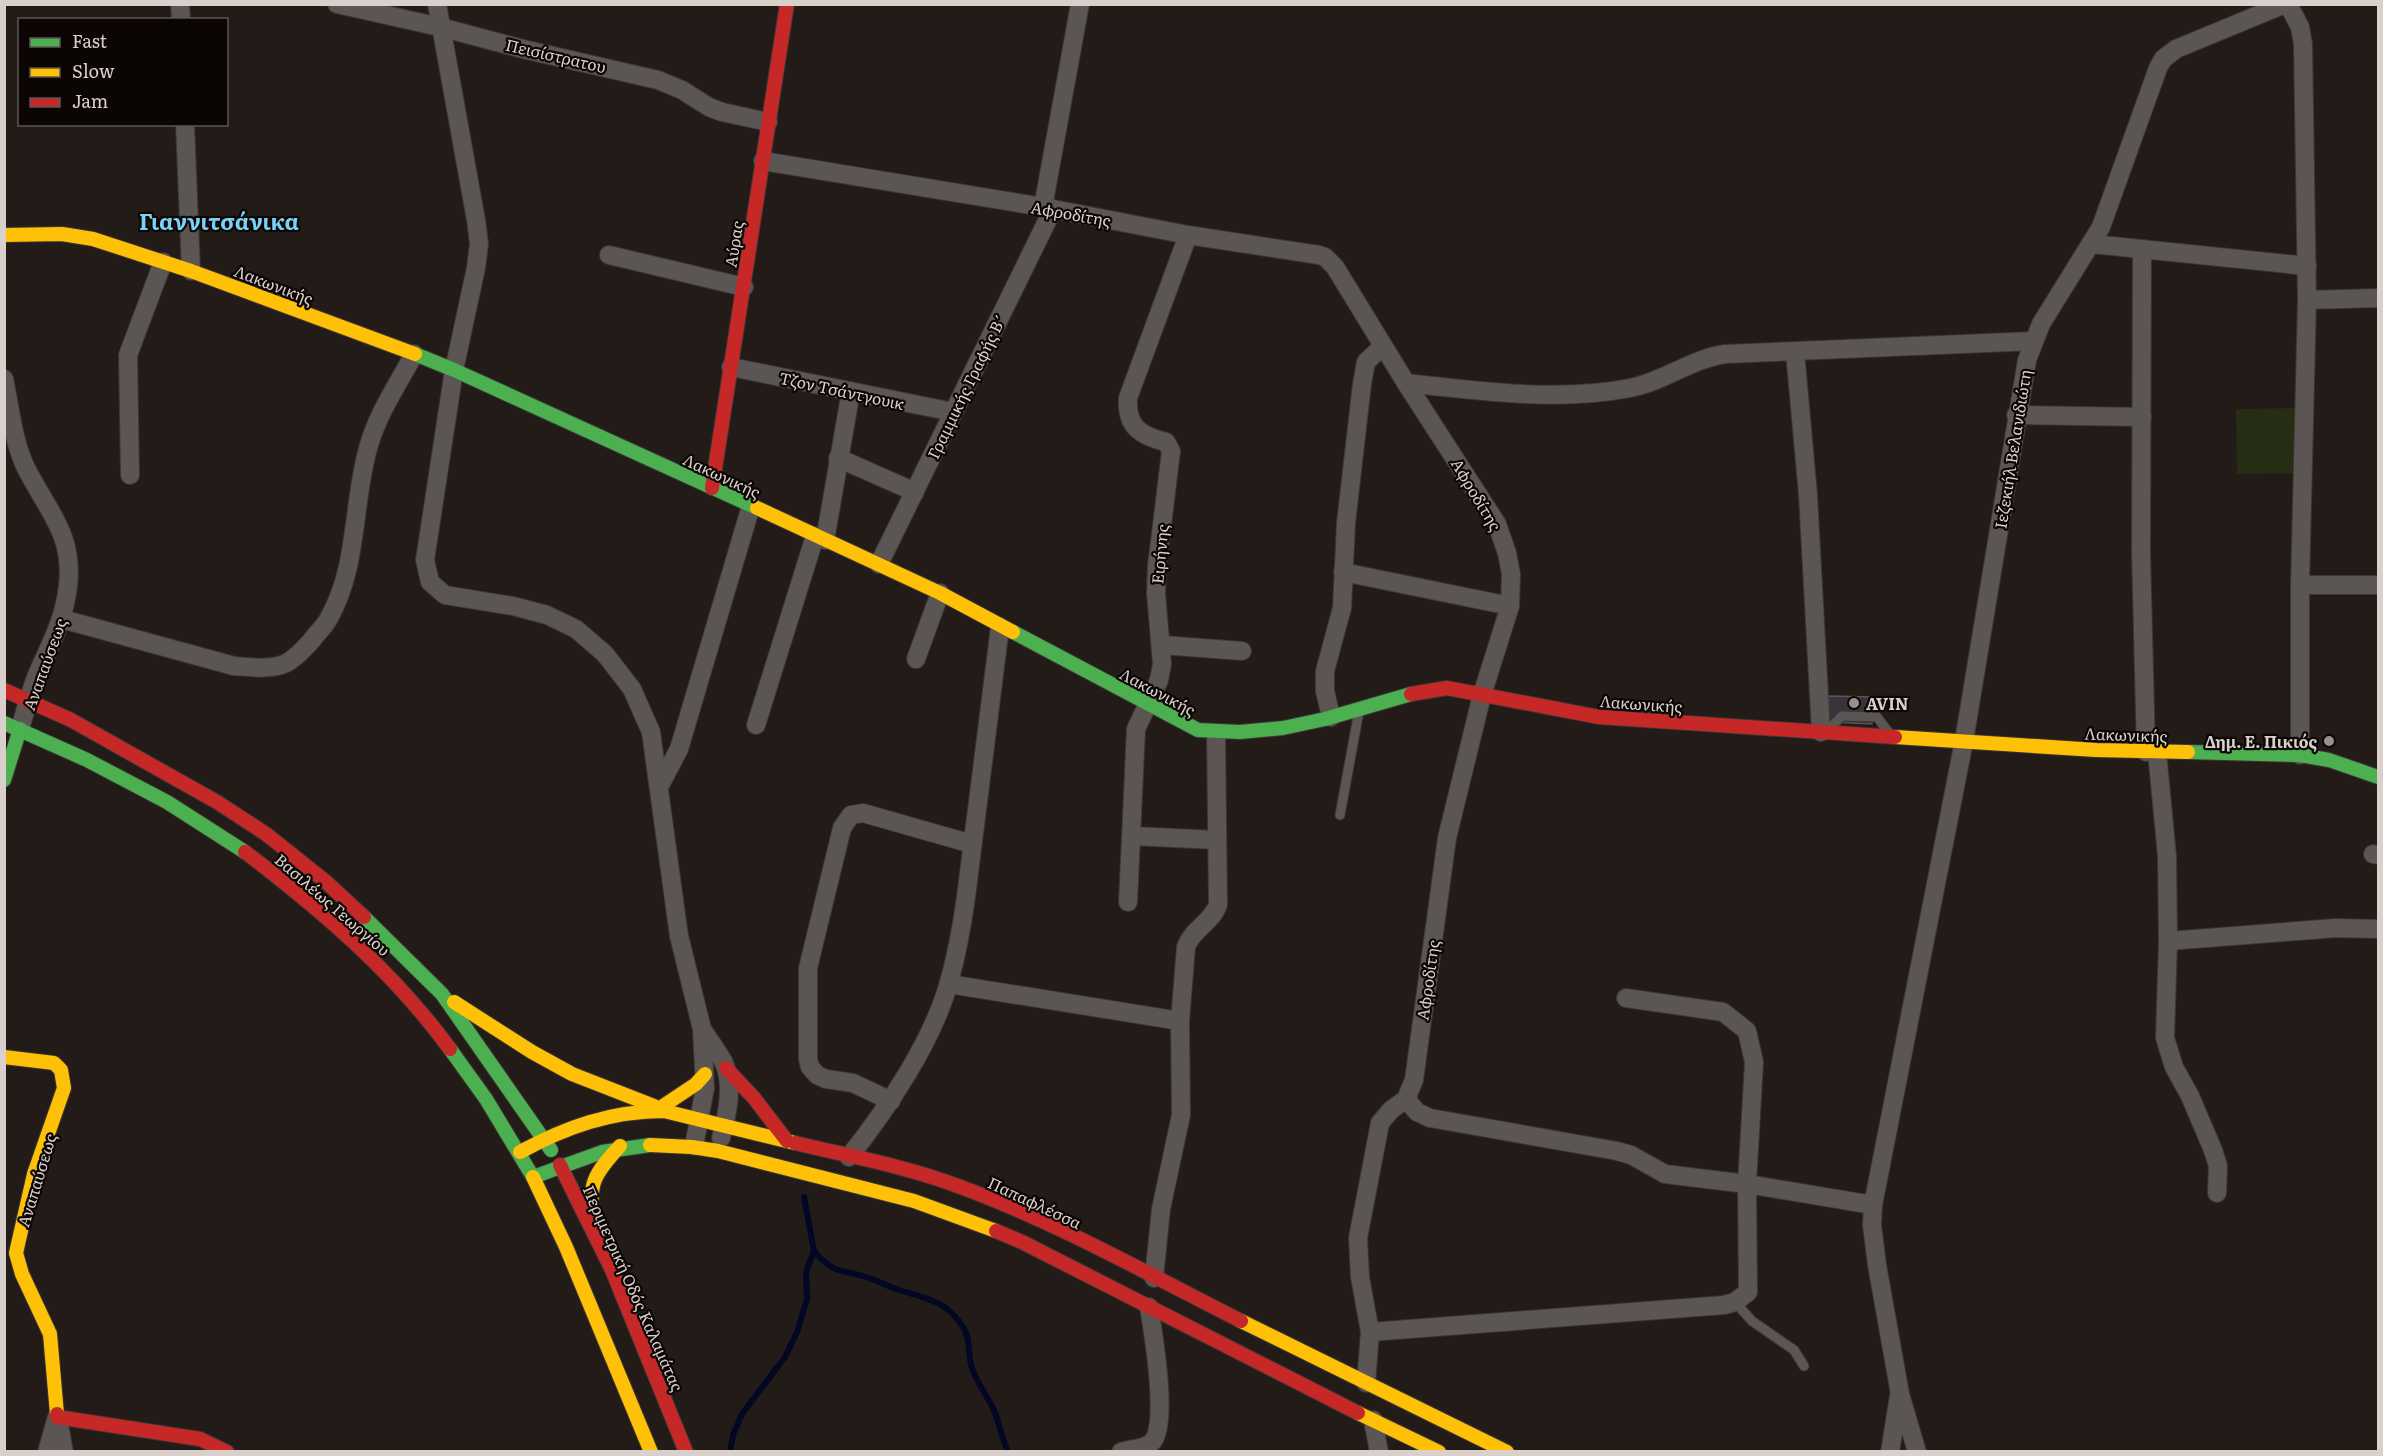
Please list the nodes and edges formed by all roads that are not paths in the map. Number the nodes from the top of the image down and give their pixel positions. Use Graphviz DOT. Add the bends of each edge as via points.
graph roads {
  1 [pos="337,4"];
  2 [pos="436,4"];
  3 [pos="1080,4"];
  4 [pos="2286,4"];
  5 [pos="783,7"];
  6 [pos="440,27"];
  7 [pos="768,122"];
  8 [pos="185,126"];
  9 [pos="763,161"];
  10 [pos="1048,208"];
  11 [pos="4,235"];
  12 [pos="1188,235"];
  13 [pos="2092,244"];
  14 [pos="2142,249"];
  15 [pos="609,255"];
  16 [pos="163,262"];
  17 [pos="2307,266"];
  18 [pos="191,271"];
  19 [pos="744,287"];
  20 [pos="2379,298"];
  21 [pos="2307,300"];
  22 [pos="2034,341"];
  23 [pos="1383,346"];
  24 [pos="1795,352"];
  25 [pos="414,354"];
  26 [pos="731,367"];
  27 [pos="454,370"];
  28 [pos="4,379"];
  29 [pos="1406,382"];
  30 [pos="851,391"];
  31 [pos="953,412"];
  32 [pos="2016,415"];
  33 [pos="2142,417"];
  34 [pos="838,458"];
  35 [pos="130,475"];
  36 [pos="712,488"];
  37 [pos="915,492"];
  38 [pos="751,506"];
  39 [pos="820,538"];
  40 [pos="879,564"];
  41 [pos="1343,573"];
  42 [pos="2300,585"];
  43 [pos="2379,585"];
  44 [pos="940,593"];
  45 [pos="1510,606"];
  46 [pos="62,619"];
  47 [pos="1000,627"];
  48 [pos="1162,645"];
  49 [pos="1242,651"];
  50 [pos="916,659"];
  51 [pos="4,690"];
  52 [pos="1482,694"];
  53 [pos="29,700"];
  54 [pos="1148,704"];
  55 [pos="1359,710"];
  56 [pos="1331,717"];
  57 [pos="756,725"];
  58 [pos="12,726"];
  59 [pos="1824,732"];
  60 [pos="1216,733"];
  61 [pos="1964,741"];
  62 [pos="2151,752"];
  63 [pos="2300,755"];
  64 [pos="2379,777"];
  65 [pos="4,780"];
  66 [pos="659,787"];
  67 [pos="1340,815"];
  68 [pos="1132,836"];
  69 [pos="1217,840"];
  70 [pos="972,844"];
  71 [pos="1128,902"];
  72 [pos="2379,929"];
  73 [pos="2169,941"];
  74 [pos="949,984"];
  75 [pos="442,994"];
  76 [pos="1626,998"];
  77 [pos="1180,1021"];
  78 [pos="702,1029"];
  79 [pos="4,1057"];
  80 [pos="726,1068"];
  81 [pos="705,1074"];
  82 [pos="1406,1099"];
  83 [pos="891,1101"];
  84 [pos="662,1110"];
  85 [pos="700,1120"];
  86 [pos="724,1127"];
  87 [pos="544,1138"];
  88 [pos="787,1142"];
  89 [pos="620,1146"];
  90 [pos="694,1146"];
  91 [pos="718,1151"];
  92 [pos="520,1152"];
  93 [pos="849,1157"];
  94 [pos="560,1165"];
  95 [pos="533,1177"];
  96 [pos="1747,1184"];
  97 [pos="2217,1193"];
  98 [pos="1873,1205"];
  99 [pos="601,1246"];
  100 [pos="1154,1278"];
  101 [pos="1735,1302"];
  102 [pos="1149,1307"];
  103 [pos="1370,1332"];
  104 [pos="1804,1366"];
  105 [pos="1366,1383"];
  106 [pos="1900,1394"];
  107 [pos="57,1417"];
  108 [pos="1373,1420"];
  109 [pos="47,1452"];
  110 [pos="64,1452"];
  111 [pos="227,1452"];
  112 [pos="651,1452"];
  113 [pos="686,1452"];
  114 [pos="1121,1452"];
  115 [pos="1379,1452"];
  116 [pos="1439,1452"];
  117 [pos="1507,1452"];
  118 [pos="1890,1452"];
  119 [pos="1917,1452"];
  1 -- 6 [label="street, Πεισίστρατου"];
  2 -- 6 [label="street"];
  3 -- 10 [label="street, Γραμμικής Γραφής Β΄"];
  4 -- 13 [label="street, Ιεζεκιήλ Βελανιδιώτη" via="2176,49 2163,59"];
  4 -- 17 [label="street" via="2300,27 2304,44"];
  5 -- 7 [label="main road, Αύρας"];
  6 -- 7 [label="street, Πεισίστρατου" via="658,80 722,112"];
  6 -- 27 [label="street" via="479,244"];
  7 -- 9 [label="main road, Αύρας"];
  8 -- 18 [label="street"];
  9 -- 10 [label="street, Αφροδίτης"];
  9 -- 19 [label="main road, Αύρας"];
  10 -- 12 [label="street, Αφροδίτης"];
  10 -- 31 [label="street, Γραμμικής Γραφής Β΄"];
  11 -- 16 [label="main road, Λακωνικής" via="27,232 93,239"];
  12 -- 23 [label="street, Αφροδίτης" via="1325,257 1341,275"];
  12 -- 48 [label="street, Ειρήνης" via="1128,403 1139,432 1170,446 1157,566"];
  13 -- 14 [label="street"];
  13 -- 22 [label="street, Ιεζεκιήλ Βελανιδιώτη" via="2049,310"];
  14 -- 17 [label="street"];
  14 -- 33 [label="street"];
  15 -- 19 [label="street"];
  16 -- 18 [label="main road, Λακωνικής"];
  16 -- 35 [label="street" via="128,355"];
  17 -- 21 [label="street"];
  18 -- 25 [label="main road, Λακωνικής"];
  19 -- 26 [label="main road, Αύρας"];
  20 -- 21 [label="street"];
  21 -- 42 [label="street"];
  22 -- 24 [label="street"];
  22 -- 32 [label="street, Ιεζεκιήλ Βελανιδιώτη"];
  23 -- 29 [label="street, Αφροδίτης"];
  23 -- 41 [label="street" via="1366,363 1364,371"];
  24 -- 29 [label="street" via="1720,355 1639,386 1610,391 1495,392"];
  24 -- 59 [label="street"];
  25 -- 27 [label="main road, Λακωνικής"];
  25 -- 46 [label="street" via="377,422 369,445 342,588 329,619 306,647 285,664 234,666"];
  26 -- 30 [label="street, Τζον Τσάντγουικ"];
  26 -- 36 [label="main road, Αύρας"];
  27 -- 36 [label="main road, Λακωνικής"];
  27 -- 66 [label="street" via="425,560 430,582 445,595 547,615 576,629 604,654 632,689 651,732"];
  28 -- 46 [label="street, Αναπαύσεως" via="26,467 62,530 68,585"];
  29 -- 45 [label="street, Αφροδίτης" via="1497,524 1509,561"];
  30 -- 31 [label="street, Τζον Τσάντγουικ"];
  30 -- 34 [label="street"];
  31 -- 37 [label="street, Γραμμικής Γραφής Β΄"];
  32 -- 33 [label="street"];
  32 -- 61 [label="street, Ιεζεκιήλ Βελανιδιώτη"];
  33 -- 62 [label="street" via="2141,553"];
  34 -- 37 [label="street"];
  34 -- 39 [label="street"];
  36 -- 38 [label="main road, Λακωνικής"];
  37 -- 40 [label="street, Γραμμικής Γραφής Β΄"];
  38 -- 39 [label="main road, Λακωνικής"];
  38 -- 66 [label="street" via="679,749"];
  39 -- 40 [label="main road, Λακωνικής"];
  39 -- 57 [label="street"];
  40 -- 44 [label="main road, Λακωνικής"];
  41 -- 45 [label="street"];
  41 -- 56 [label="street" via="1342,608 1325,671"];
  42 -- 43 [label="street"];
  42 -- 63 [label="street"];
  44 -- 47 [label="main road, Λακωνικής"];
  44 -- 50 [label="street"];
  45 -- 52 [label="street, Αφροδίτης"];
  46 -- 53 [label="street, Αναπαύσεως"];
  47 -- 54 [label="main road, Λακωνικής"];
  47 -- 70 [label="street"];
  48 -- 49 [label="street"];
  48 -- 54 [label="street, Ειρήνης" via="1159,680"];
  51 -- 53 [label="main road, Βασιλέως Γεωργίου"];
  52 -- 55 [label="main road, Λακωνικής" via="1435,688"];
  52 -- 59 [label="main road, Λακωνικής" via="1599,717"];
  52 -- 82 [label="street, Αφροδίτης" via="1448,838 1418,1059"];
  53 -- 58 [label="street, Αναπαύσεως"];
  53 -- 75 [label="main road, Βασιλέως Γεωργίου" via="154,765 266,834 325,881"];
  54 -- 60 [label="main road, Λακωνικής" via="1191,728"];
  54 -- 68 [label="street, Ειρήνης" via="1136,734"];
  55 -- 56 [label="main road, Λακωνικής"];
  55 -- 67 [label="lane"];
  56 -- 60 [label="main road, Λακωνικής" via="1262,731"];
  58 -- 65 [label="main road, Αναπαύσεως"];
  58 -- 92 [label="main road, Βασιλέως Γεωργίου" via="57,745 196,819 300,892 369,954 422,1012 482,1089"];
  59 -- 61 [label="main road, Λακωνικής"];
  60 -- 69 [label="street"];
  61 -- 62 [label="main road, Λακωνικής"];
  61 -- 98 [label="street, Ιεζεκιήλ Βελανιδιώτη"];
  62 -- 63 [label="main road, Λακωνικής"];
  62 -- 73 [label="street" via="2167,856"];
  63 -- 64 [label="main road, Λακωνικής"];
  66 -- 78 [label="street" via="679,936"];
  68 -- 69 [label="street"];
  68 -- 71 [label="street, Ειρήνης"];
  69 -- 77 [label="street" via="1218,904 1213,916 1187,944"];
  70 -- 74 [label="street"];
  70 -- 83 [label="street" via="863,813 851,815 842,828 808,968 808,1059 817,1075 853,1083"];
  72 -- 73 [label="street" via="2336,928"];
  73 -- 97 [label="street" via="2165,1038 2174,1067 2213,1150"];
  74 -- 77 [label="street"];
  74 -- 83 [label="street"];
  75 -- 84 [label="main road" via="572,1074"];
  75 -- 87 [label="main road, Περιμετρική Οδός Καλαμάτας"];
  76 -- 96 [label="street" via="1723,1012 1747,1031 1754,1062"];
  77 -- 100 [label="street" via="1181,1115 1161,1209"];
  78 -- 80 [label="street"];
  78 -- 81 [label="street"];
  79 -- 107 [label="main road, Αναπαύσεως" via="54,1063 63,1077 60,1104 34,1174 16,1253 50,1334"];
  80 -- 86 [label="street" via="729,1096"];
  80 -- 88 [label="main road"];
  81 -- 84 [label="main road"];
  81 -- 85 [label="street"];
  82 -- 96 [label="street" via="1430,1118 1617,1151 1665,1174"];
  82 -- 103 [label="street, Αφροδίτης" via="1380,1123 1358,1238"];
  83 -- 93 [label="street"];
  84 -- 85 [label="main road, Παπαφλέσσα"];
  84 -- 87 [label="main road, Παπαφλέσσα" via="614,1113"];
  85 -- 86 [label="main road, Παπαφλέσσα"];
  85 -- 90 [label="street"];
  86 -- 88 [label="main road, Παπαφλέσσα"];
  86 -- 91 [label="street"];
  87 -- 92 [label="main road, Παπαφλέσσα"];
  87 -- 94 [label="main road, Περιμετρική Οδός Καλαμάτας"];
  88 -- 93 [label="main road, Παπαφλέσσα"];
  89 -- 90 [label="main road"];
  89 -- 94 [label="main road"];
  89 -- 99 [label="main road" via="602,1165 590,1189"];
  90 -- 91 [label="main road"];
  91 -- 102 [label="main road" via="947,1211 1022,1242"];
  92 -- 95 [label="main road, Βασιλέως Γεωργίου"];
  93 -- 100 [label="main road, Παπαφλέσσα" via="922,1174 984,1196"];
  94 -- 95 [label="main road"];
  94 -- 99 [label="main road, Περιμετρική Οδός Καλαμάτας"];
  95 -- 112 [label="main road" via="566,1246"];
  96 -- 98 [label="street"];
  96 -- 101 [label="street" via="1749,1288"];
  98 -- 106 [label="street, Ιεζεκιήλ Βελανιδιώτη" via="1877,1264"];
  99 -- 113 [label="main road, Περιμετρική Οδός Καλαμάτας"];
  100 -- 105 [label="main road, Παπαφλέσσα"];
  101 -- 103 [label="street"];
  101 -- 104 [label="lane" via="1752,1321 1794,1350"];
  102 -- 108 [label="main road"];
  102 -- 114 [label="street" via="1161,1406 1159,1429 1153,1441"];
  103 -- 105 [label="street, Αφροδίτης"];
  105 -- 117 [label="main road, Παπαφλέσσα"];
  106 -- 118 [label="street"];
  106 -- 119 [label="street"];
  107 -- 109 [label="street"];
  107 -- 110 [label="street"];
  107 -- 111 [label="main road" via="200,1439"];
  108 -- 115 [label="street"];
  108 -- 116 [label="main road"];
}
